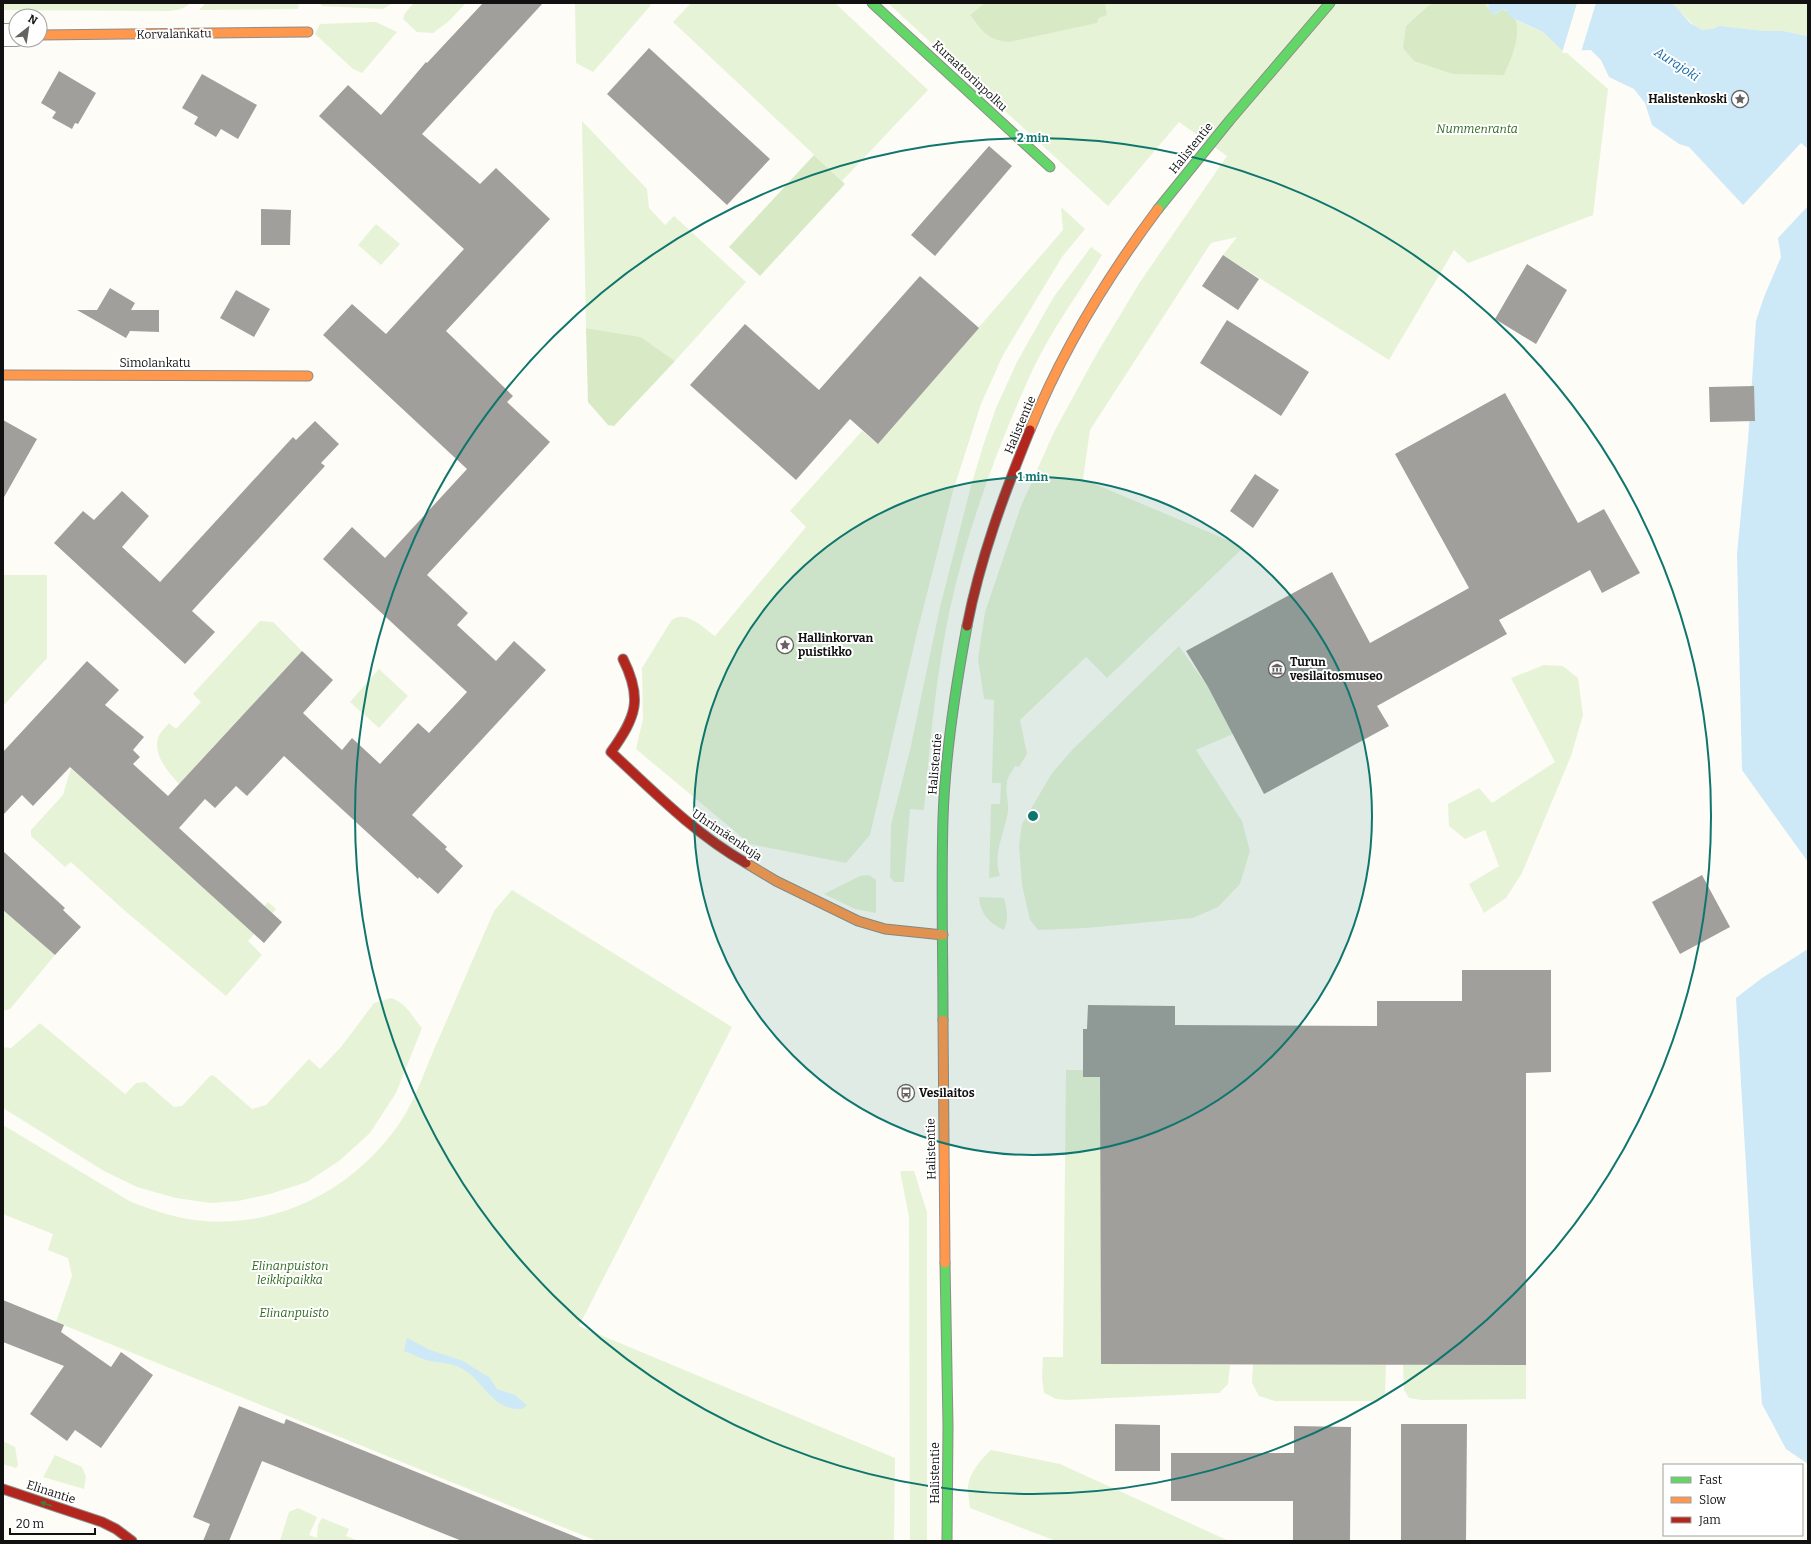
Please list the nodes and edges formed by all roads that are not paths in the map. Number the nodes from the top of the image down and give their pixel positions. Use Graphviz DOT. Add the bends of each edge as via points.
graph roads {
  1 [pos="872,3"];
  2 [pos="1330,3"];
  3 [pos="308,32"];
  4 [pos="48,35"];
  5 [pos="1050,167"];
  6 [pos="3,375"];
  7 [pos="308,376"];
  8 [pos="623,659"];
  9 [pos="943,935"];
  10 [pos="3,1489"];
  11 [pos="132,1541"];
  12 [pos="947,1541"];
  1 -- 5 [label="street, Kuraattorinpolku"];
  2 -- 9 [label="street, Halistentie" via="1192,164 1134,241 1074,338 1033,423 984,553 970,606 954,696 944,786"];
  3 -- 4 [label="street, Korvalankatu"];
  6 -- 7 [label="street, Simolankatu"];
  8 -- 9 [label="street, Uhrimäenkuja" via="635,690 635,703 626,732 611,752 683,820 726,852 757,870 858,921 885,929"];
  9 -- 12 [label="street, Halistentie"];
  11 -- 10 [label="street, Elinantie, one-way" via="102,1522"];
}
